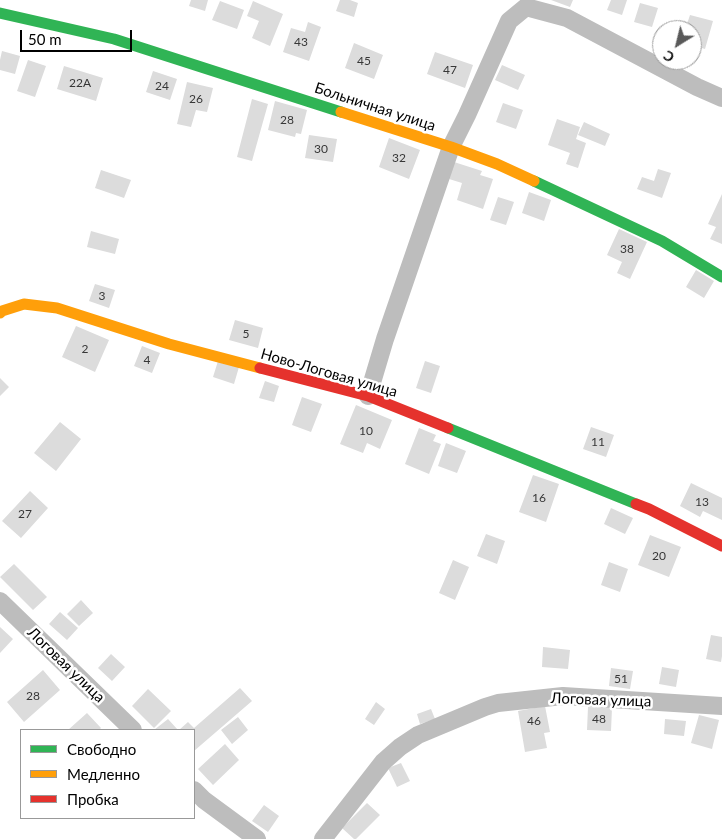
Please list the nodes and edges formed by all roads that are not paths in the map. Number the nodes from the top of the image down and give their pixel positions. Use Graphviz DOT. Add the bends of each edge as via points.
graph roads {
  1 [pos="0,13"];
  2 [pos="722,98"];
  3 [pos="451,147"];
  4 [pos="722,277"];
  5 [pos="0,313"];
  6 [pos="368,396"];
  7 [pos="722,546"];
  8 [pos="0,601"];
  9 [pos="722,706"];
  10 [pos="132,729"];
  11 [pos="195,791"];
  12 [pos="257,839"];
  13 [pos="323,839"];
  1 -- 3 [label="street, Больничная улица" via="114,39"];
  2 -- 3 [label="street" via="567,18 526,7 509,21"];
  3 -- 4 [label="street, Больничная улица" via="497,164 662,241"];
  3 -- 6 [label="street"];
  5 -- 6 [label="street, Ново-Логовая улица" via="24,304 57,308 169,344"];
  6 -- 7 [label="street, Ново-Логовая улица" via="649,509"];
  8 -- 10 [label="street, Логовая улица"];
  9 -- 13 [label="street, Логовая улица" via="563,696 485,706 418,735 400,748 384,762"];
  11 -- 12 [label="street"];
}
